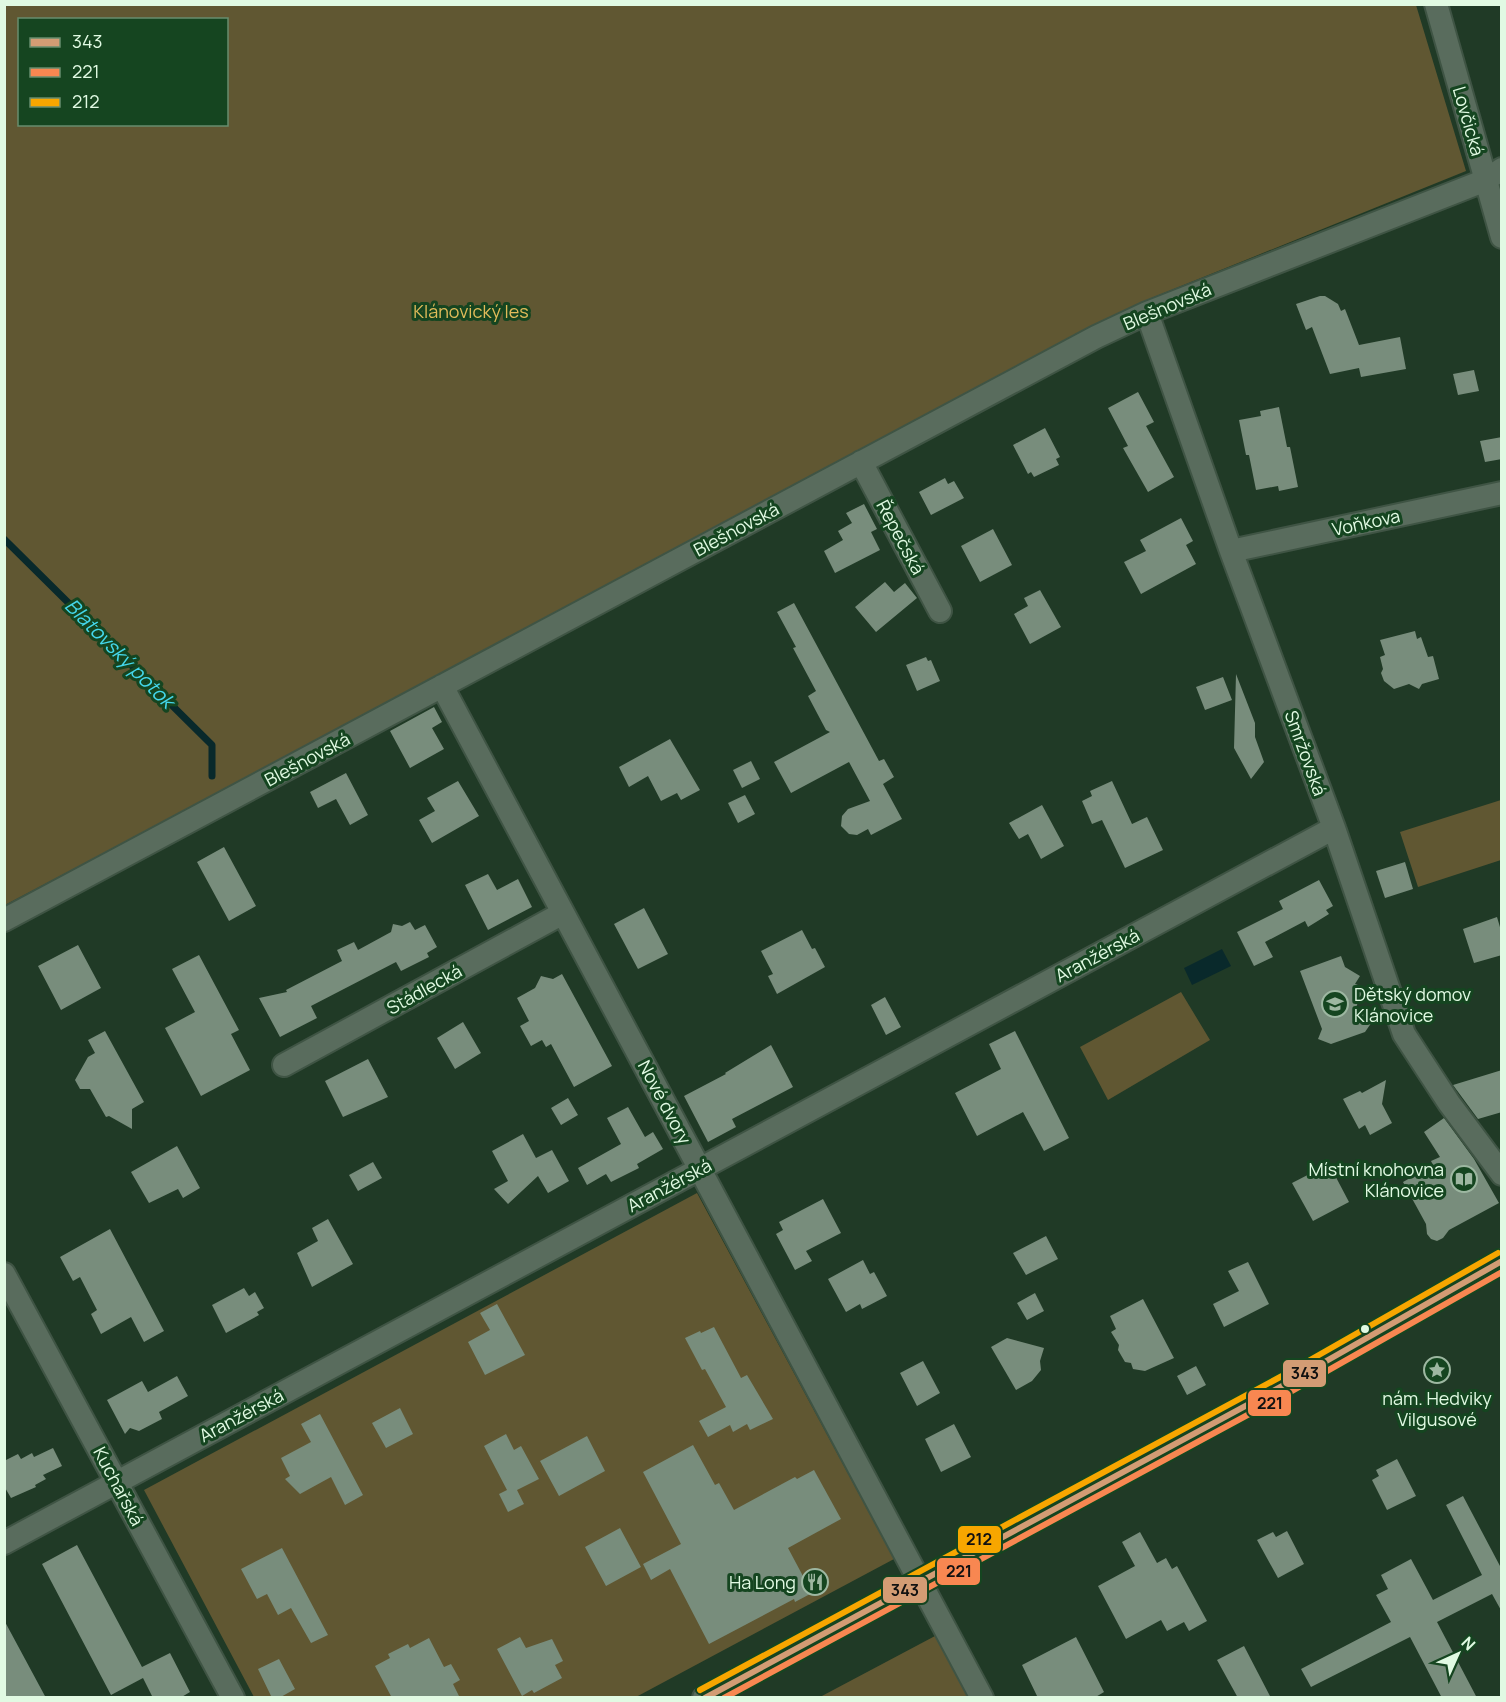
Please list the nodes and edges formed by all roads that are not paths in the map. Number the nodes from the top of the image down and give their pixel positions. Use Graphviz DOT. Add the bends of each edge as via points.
graph roads {
  1 [pos="1436,4"];
  2 [pos="1494,174"];
  3 [pos="1502,237"];
  4 [pos="1147,313"];
  5 [pos="861,462"];
  6 [pos="1502,493"];
  7 [pos="1231,550"];
  8 [pos="940,611"];
  9 [pos="442,686"];
  10 [pos="1334,828"];
  11 [pos="564,913"];
  12 [pos="4,920"];
  13 [pos="284,1065"];
  14 [pos="701,1168"];
  15 [pos="1502,1174"];
  16 [pos="1502,1261"];
  17 [pos="4,1274"];
  18 [pos="117,1483"];
  19 [pos="4,1543"];
  20 [pos="920,1582"];
  21 [pos="233,1698"];
  22 [pos="704,1698"];
  23 [pos="982,1698"];
  1 -- 2 [label="street, Lovčická"];
  2 -- 3 [label="street, Lovčická"];
  2 -- 4 [label="street, Blešnovská"];
  4 -- 5 [label="street, Blešnovská"];
  4 -- 7 [label="street, Smržovská"];
  5 -- 8 [label="street, Řepečská"];
  5 -- 9 [label="street, Blešnovská"];
  6 -- 7 [label="street, Voňkova"];
  7 -- 10 [label="street, Smržovská"];
  9 -- 11 [label="street, Nové dvory"];
  9 -- 12 [label="street, Blešnovská"];
  10 -- 14 [label="street, Aranžérská"];
  10 -- 15 [label="street, Smržovská" via="1404,1034"];
  11 -- 13 [label="street, Stádlecká"];
  11 -- 14 [label="street, Nové dvory"];
  14 -- 18 [label="street, Aranžérská"];
  14 -- 20 [label="street, Nové dvory"];
  16 -- 20 [label="street" via="1286,1384"];
  17 -- 18 [label="street, Kuchařská"];
  18 -- 19 [label="street, Aranžérská"];
  18 -- 21 [label="street, Kuchařská"];
  20 -- 22 [label="street"];
  20 -- 23 [label="street, Nové dvory"];
}
